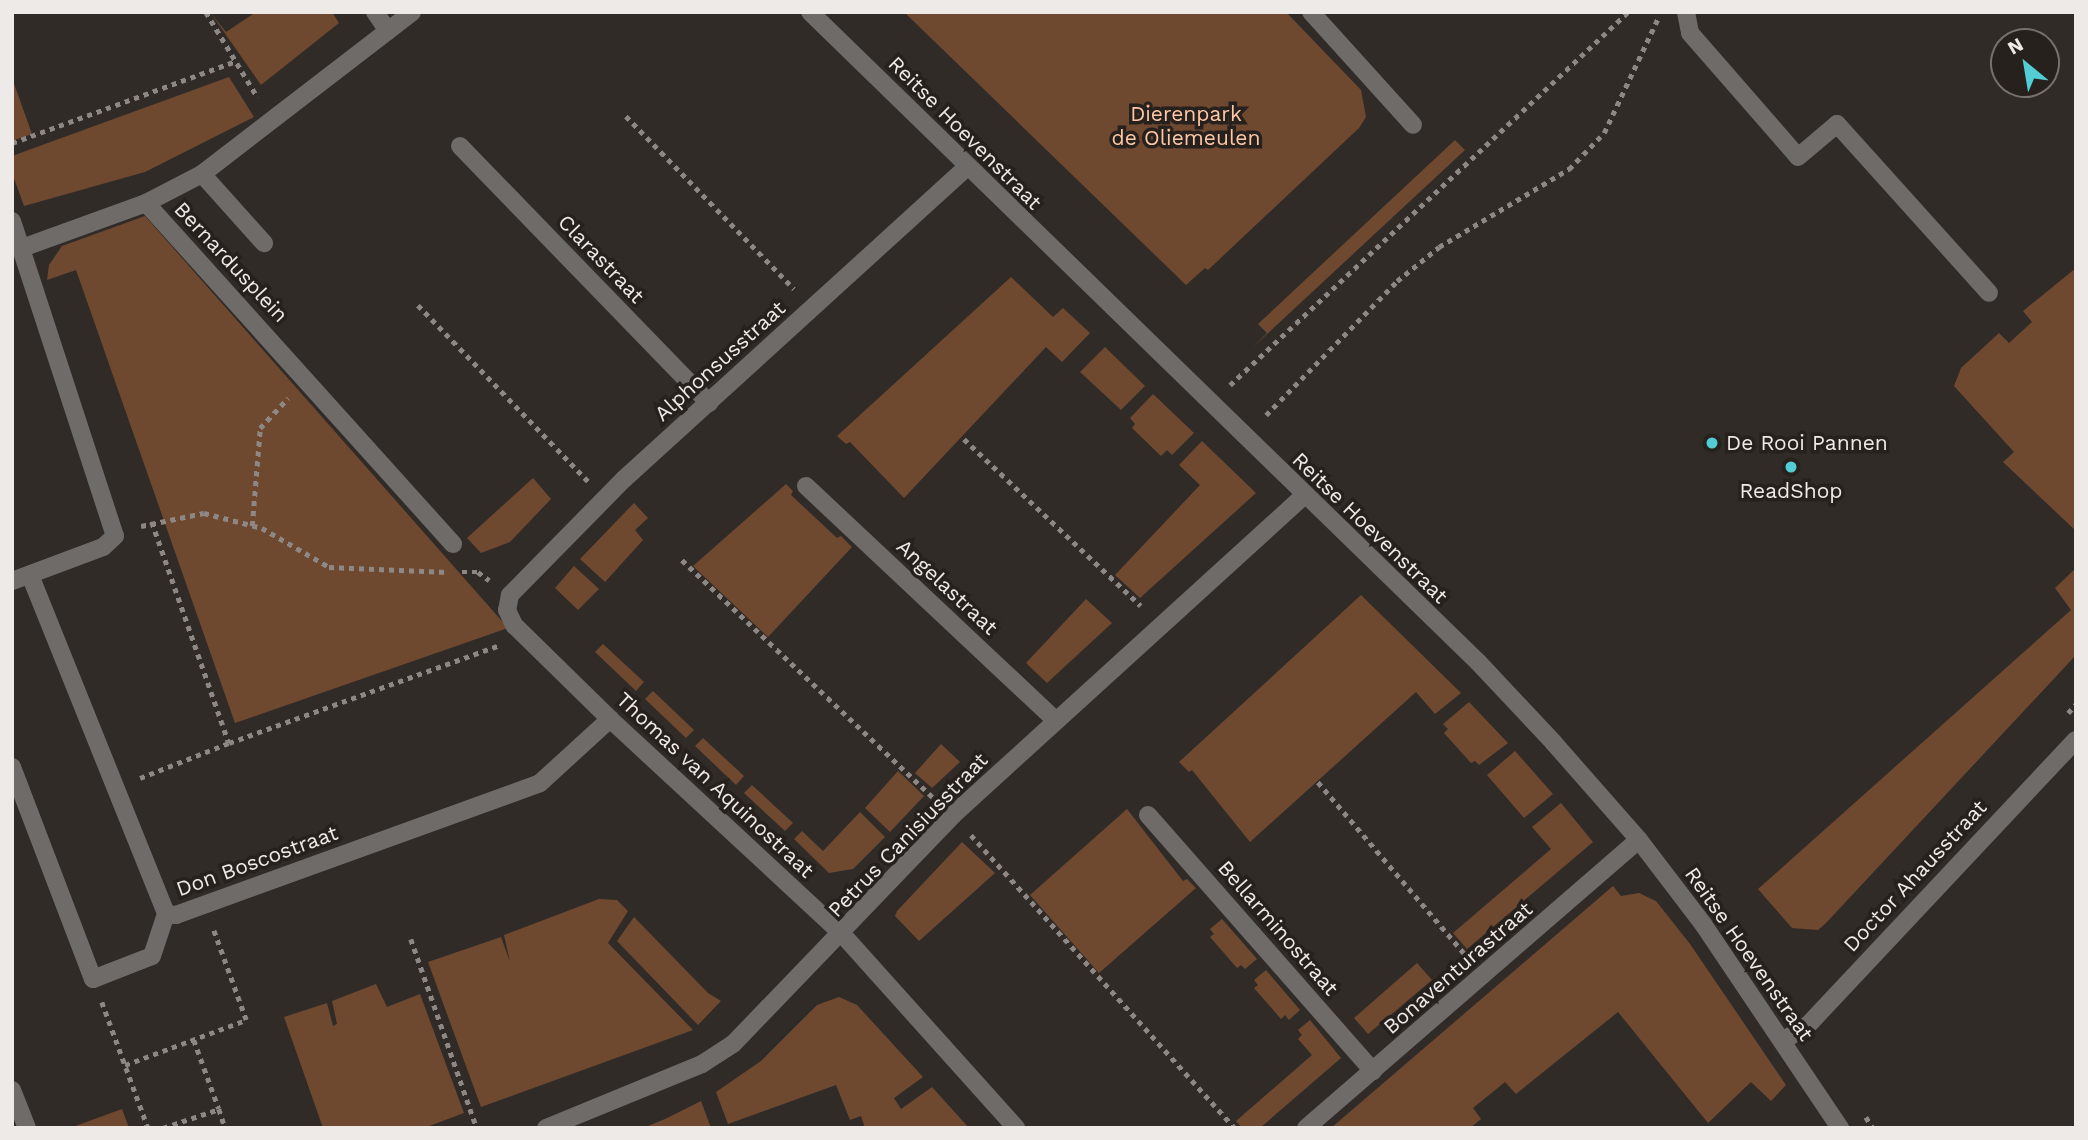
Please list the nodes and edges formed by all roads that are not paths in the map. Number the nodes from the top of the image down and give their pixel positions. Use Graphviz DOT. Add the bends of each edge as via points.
graph roads {
  1 [pos="375,12"];
  2 [pos="412,12"];
  3 [pos="810,12"];
  4 [pos="1311,12"];
  5 [pos="1686,12"];
  6 [pos="388,31"];
  7 [pos="1413,125"];
  8 [pos="460,146"];
  9 [pos="967,167"];
  10 [pos="202,174"];
  11 [pos="146,203"];
  12 [pos="12,221"];
  13 [pos="264,243"];
  14 [pos="22,248"];
  15 [pos="1989,293"];
  16 [pos="709,403"];
  17 [pos="806,486"];
  18 [pos="1303,496"];
  19 [pos="453,544"];
  20 [pos="30,575"];
  21 [pos="12,581"];
  22 [pos="510,595"];
  23 [pos="610,719"];
  24 [pos="1056,722"];
  25 [pos="2076,740"];
  26 [pos="12,767"];
  27 [pos="1148,815"];
  28 [pos="1639,840"];
  29 [pos="166,914"];
  30 [pos="843,935"];
  31 [pos="1784,1040"];
  32 [pos="1373,1071"];
  33 [pos="12,1090"];
  34 [pos="27,1128"];
  35 [pos="546,1128"];
  36 [pos="1016,1128"];
  37 [pos="1306,1128"];
  38 [pos="1840,1128"];
  1 -- 6 [label="street"];
  2 -- 6 [label="street, Bernardusplein"];
  3 -- 9 [label="street, Reitse Hoevenstraat"];
  4 -- 7 [label="street"];
  5 -- 15 [label="street" via="1690,33 1798,157 1837,124"];
  6 -- 10 [label="street, Bernardusplein"];
  8 -- 16 [label="street, Clarastraat"];
  9 -- 16 [label="street, Alphonsusstraat"];
  9 -- 18 [label="street, Reitse Hoevenstraat"];
  10 -- 11 [label="street, Bernardusplein"];
  10 -- 13 [label="street"];
  11 -- 14 [label="street"];
  11 -- 19 [label="street, Bernardusplein"];
  12 -- 14 [label="street"];
  14 -- 20 [label="street" via="115,536 103,547"];
  16 -- 22 [label="street, Alphonsusstraat"];
  17 -- 24 [label="street, Angelastraat"];
  18 -- 24 [label="street, Petrus Canisiusstraat"];
  18 -- 28 [label="street, Reitse Hoevenstraat" via="1478,662"];
  20 -- 21 [label="street"];
  20 -- 29 [label="street, Don Boscostraat"];
  22 -- 23 [label="street, Thomas van Aquinostraat" via="508,610 525,636"];
  23 -- 29 [label="street, Don Boscostraat" via="540,783 176,915"];
  23 -- 30 [label="street, Thomas van Aquinostraat"];
  24 -- 30 [label="street, Petrus Canisiusstraat" via="953,816"];
  25 -- 31 [label="street, Doctor Ahausstraat" via="1808,1025"];
  26 -- 29 [label="street" via="93,979 152,956"];
  27 -- 32 [label="street, Bellarminostraat"];
  28 -- 31 [label="street, Reitse Hoevenstraat"];
  28 -- 32 [label="street, Bonaventurastraat"];
  30 -- 35 [label="street, Petrus Canisiusstraat" via="733,1044 702,1063"];
  30 -- 36 [label="street, Thomas van Aquinostraat"];
  31 -- 38 [label="street, Reitse Hoevenstraat"];
  32 -- 37 [label="street, Bonaventurastraat"];
  33 -- 34 [label="street"];
}
